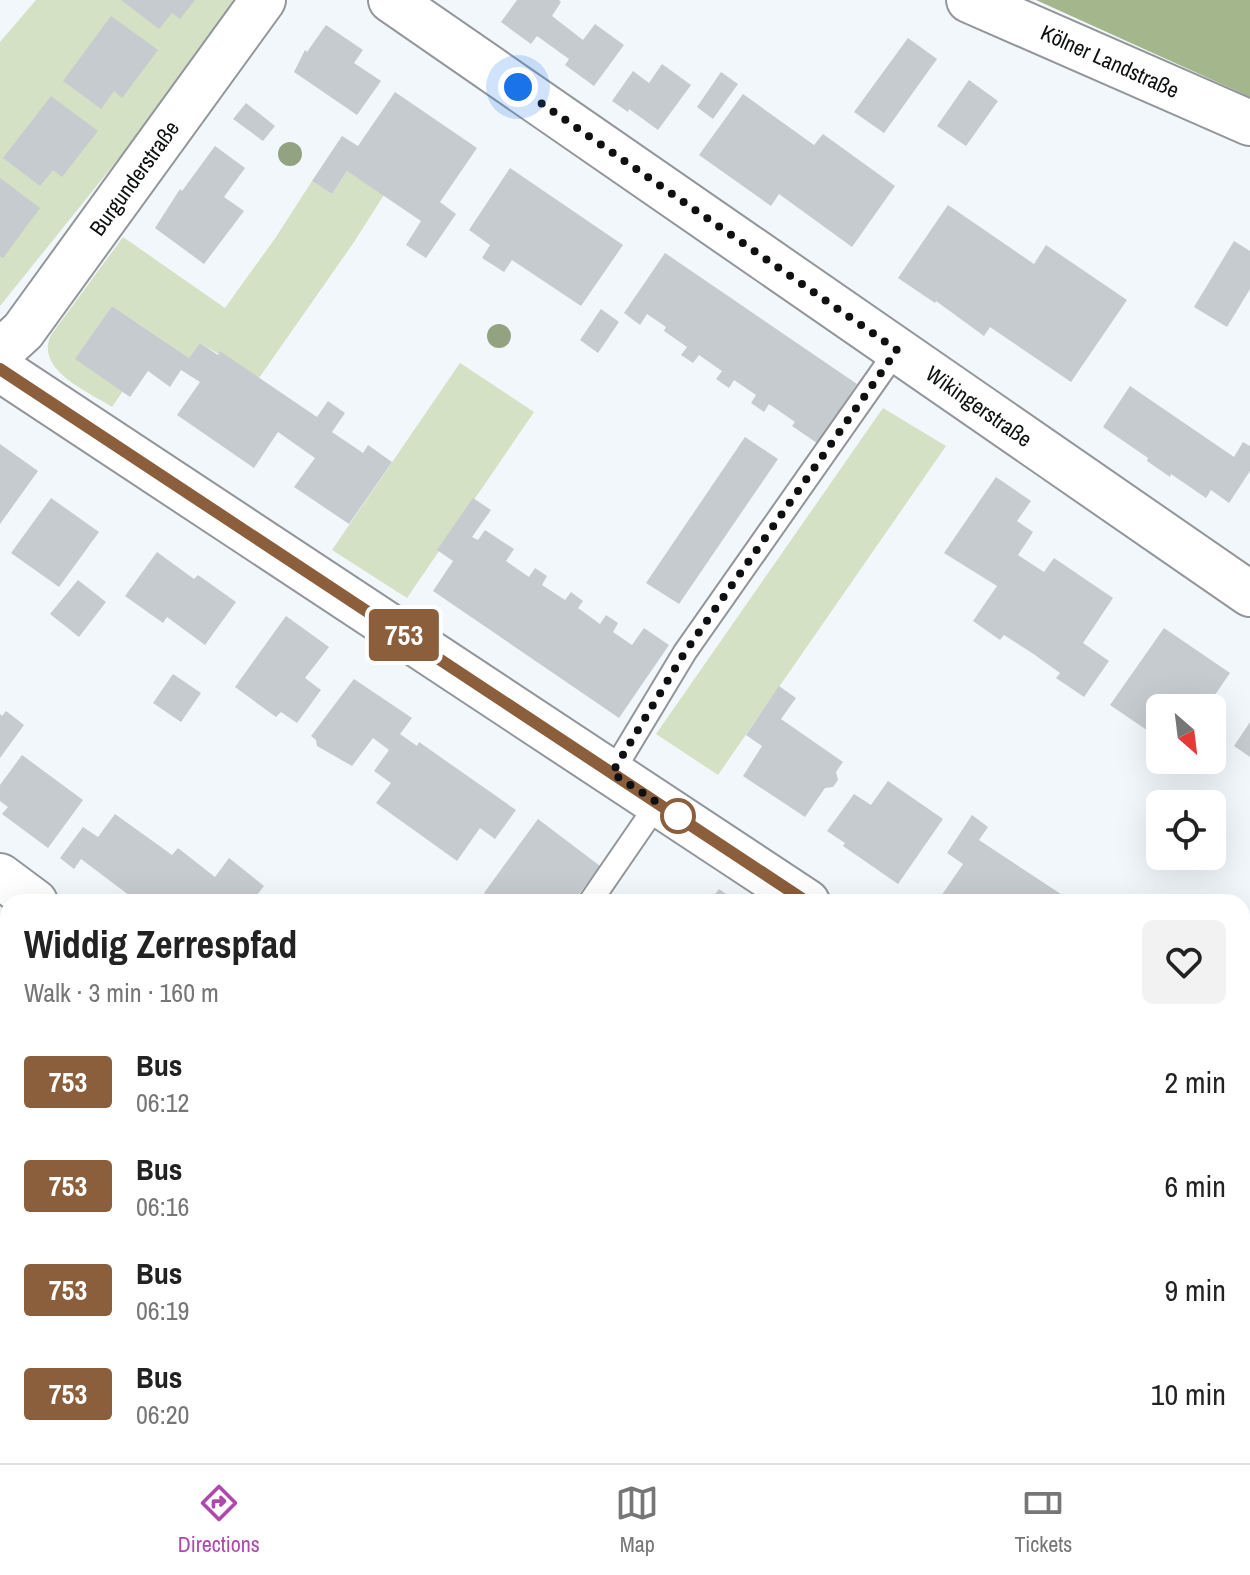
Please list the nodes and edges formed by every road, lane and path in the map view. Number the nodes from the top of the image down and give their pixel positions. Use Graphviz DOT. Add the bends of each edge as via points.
graph roads {
  1 [pos="263,0"];
  2 [pos="391,0"];
  3 [pos="969,0"];
  4 [pos="1250,123"];
  5 [pos="897,350"];
  6 [pos="0,352"];
  7 [pos="0,369"];
  8 [pos="1250,594"];
  9 [pos="612,773"];
  10 [pos="658,803"];
  11 [pos="0,876"];
  12 [pos="24,894"];
  13 [pos="595,894"];
  14 [pos="795,894"];
  1 -- 6 [label="street, Burgunderstraße" via="23,331"];
  2 -- 5 [label="street, Wikingerstraße"];
  3 -- 4 [label="street, Kölner Landstraße"];
  5 -- 8 [label="street, Wikingerstraße"];
  5 -- 9 [label="lane" via="685,652"];
  7 -- 9 [label="street"];
  9 -- 10 [label="street"];
  10 -- 13 [label="lane"];
  10 -- 14 [label="street"];
  11 -- 12 [label="street"];
}
